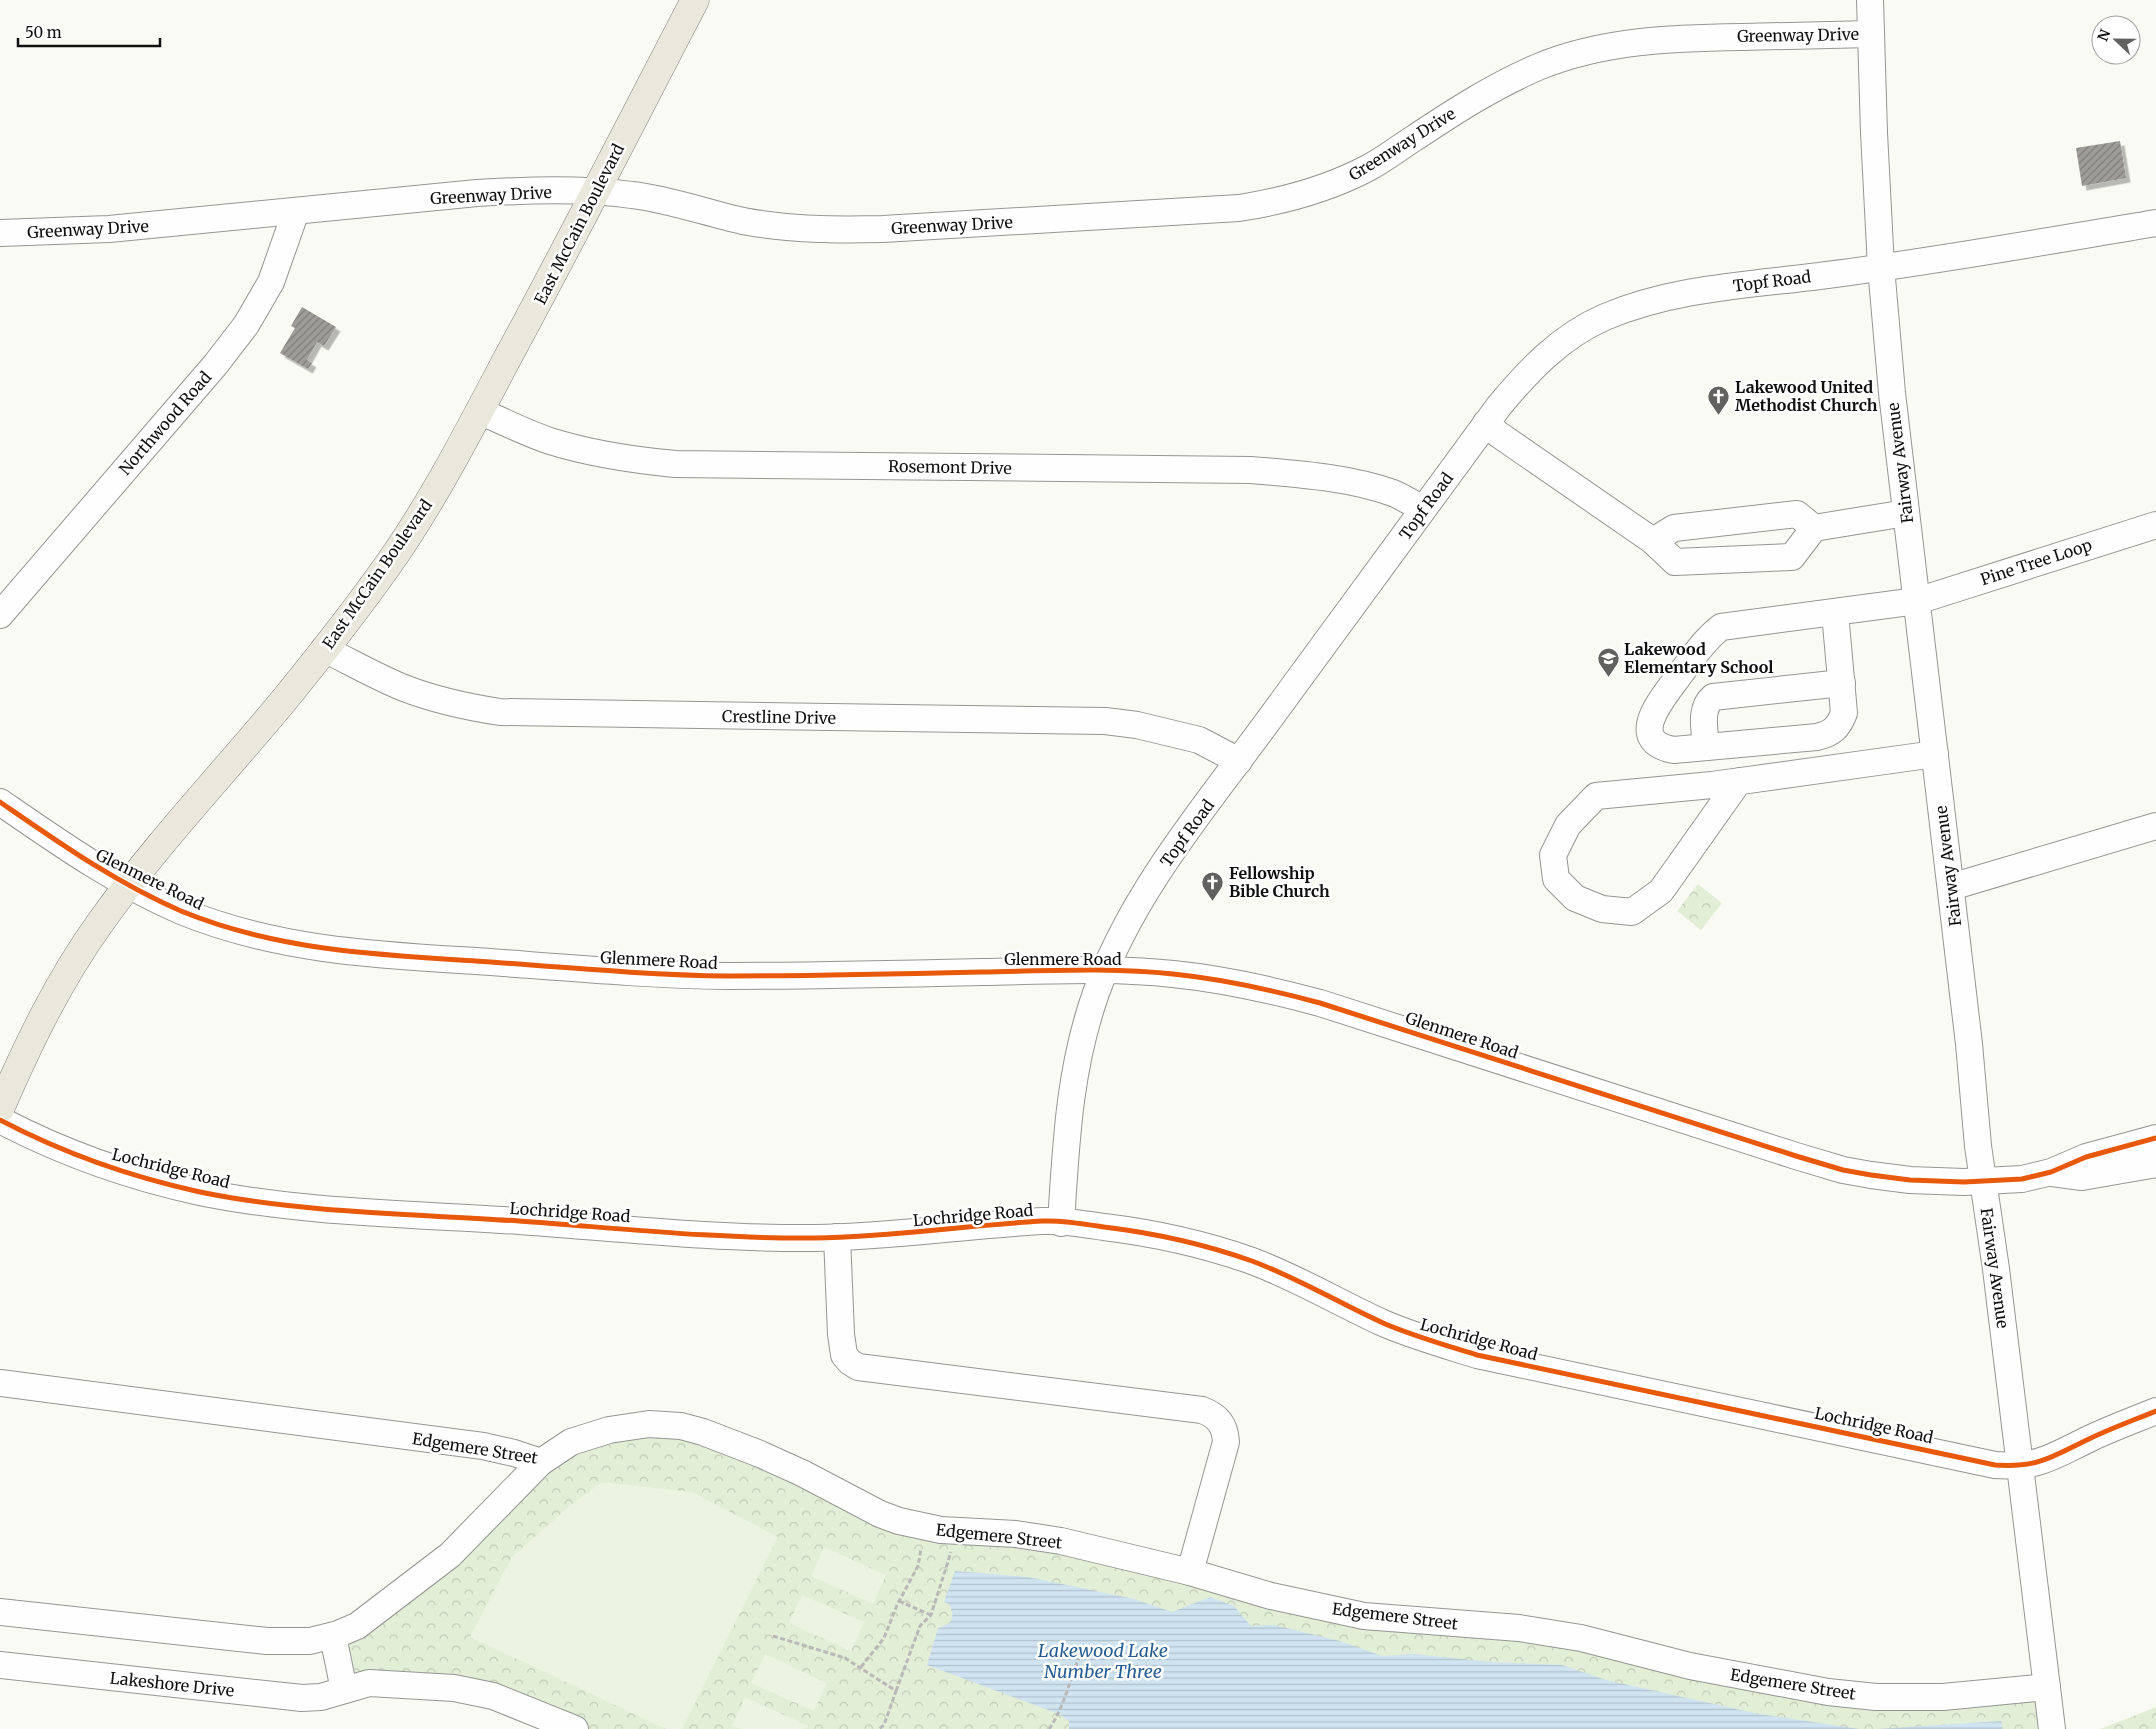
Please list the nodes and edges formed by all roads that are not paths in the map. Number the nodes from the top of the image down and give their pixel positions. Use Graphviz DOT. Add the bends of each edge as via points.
graph roads {
  1 [pos="695,0"];
  2 [pos="1870,0"];
  3 [pos="1871,34"];
  4 [pos="595,192"];
  5 [pos="296,211"];
  6 [pos="2156,223"];
  7 [pos="0,233"];
  8 [pos="1881,267"];
  9 [pos="479,411"];
  10 [pos="1486,423"];
  11 [pos="1423,509"];
  12 [pos="1906,513"];
  13 [pos="2156,524"];
  14 [pos="1814,528"];
  15 [pos="1653,541"];
  16 [pos="1917,601"];
  17 [pos="1834,613"];
  18 [pos="0,615"];
  19 [pos="324,649"];
  20 [pos="1842,683"];
  21 [pos="1706,747"];
  22 [pos="1935,754"];
  23 [pos="1239,761"];
  24 [pos="1739,781"];
  25 [pos="0,802"];
  26 [pos="2156,826"];
  27 [pos="130,884"];
  28 [pos="1950,887"];
  29 [pos="1105,970"];
  30 [pos="0,1108"];
  31 [pos="0,1120"];
  32 [pos="2156,1138"];
  33 [pos="2156,1164"];
  34 [pos="2051,1172"];
  35 [pos="1983,1181"];
  36 [pos="1061,1223"];
  37 [pos="838,1237"];
  38 [pos="0,1383"];
  39 [pos="2156,1411"];
  40 [pos="541,1462"];
  41 [pos="2020,1465"];
  42 [pos="1190,1572"];
  43 [pos="0,1612"];
  44 [pos="333,1636"];
  45 [pos="0,1665"];
  46 [pos="2047,1687"];
  47 [pos="344,1690"];
  48 [pos="575,1729"];
  49 [pos="2052,1729"];
  1 -- 4 [label="main road, East McCain Boulevard"];
  2 -- 3 [label="street, Fairway Avenue"];
  3 -- 4 [label="street, Greenway Drive" via="1643,41 1589,50 1508,80 1370,167 1343,180 1303,194 1239,208 829,230 771,225 633,195"];
  3 -- 8 [label="street, Fairway Avenue"];
  4 -- 5 [label="street, Greenway Drive" via="528,190"];
  4 -- 9 [label="main road, East McCain Boulevard"];
  5 -- 7 [label="street, Greenway Drive" via="109,229"];
  5 -- 18 [label="street, Northwood Road" via="271,282 246,325"];
  6 -- 8 [label="street, Topf Road"];
  8 -- 10 [label="street, Topf Road" via="1699,290 1639,304 1568,338 1528,371"];
  8 -- 12 [label="street, Fairway Avenue"];
  9 -- 11 [label="street, Rosemont Drive" via="550,441 633,460 675,464 1251,470 1356,483 1391,492"];
  9 -- 19 [label="main road, East McCain Boulevard" via="399,549"];
  10 -- 11 [label="street, Topf Road"];
  10 -- 15 [label="street"];
  11 -- 23 [label="street, Topf Road"];
  12 -- 14 [label="street"];
  12 -- 16 [label="street, Fairway Avenue"];
  13 -- 16 [label="street, Pine Tree Loop"];
  14 -- 15 [label="street" via="1797,514 1674,528"];
  14 -- 15 [label="street" via="1792,557 1675,562"];
  16 -- 17 [label="street, Pine Tree Loop"];
  16 -- 22 [label="street, Fairway Avenue"];
  17 -- 20 [label="street"];
  17 -- 21 [label="street, Pine Tree Loop" via="1721,627 1707,638 1654,711 1650,730 1652,739 1661,748"];
  19 -- 23 [label="street, Crestline Drive" via="402,687 464,707 500,712 1105,721 1199,740"];
  19 -- 27 [label="main road, East McCain Boulevard"];
  20 -- 21 [label="street" via="1844,713 1830,734"];
  20 -- 21 [label="street" via="1713,697 1704,710"];
  22 -- 24 [label="street"];
  22 -- 28 [label="street, Fairway Avenue"];
  23 -- 29 [label="street, Topf Road" via="1161,868"];
  24 -- 24 [label="street" via="1596,796 1568,824 1553,855 1556,879 1575,898 1602,909 1632,912 1661,891"];
  25 -- 27 [label="street, Glenmere Road" via="90,864"];
  26 -- 28 [label="street"];
  27 -- 29 [label="street, Glenmere Road" via="180,910 230,928 288,943 352,953 727,976"];
  27 -- 30 [label="main road, East McCain Boulevard" via="101,921 52,999"];
  28 -- 35 [label="street, Fairway Avenue"];
  29 -- 35 [label="street, Glenmere Road" via="1218,979 1320,1003 1843,1170 1910,1180"];
  29 -- 36 [label="street, Topf Road" via="1073,1083"];
  31 -- 37 [label="street, Lochridge Road" via="37,1140 136,1176 248,1200 729,1236"];
  32 -- 34 [label="street, Glenmere Road" via="2086,1157"];
  33 -- 34 [label="street, Glenmere Road" via="2082,1177"];
  34 -- 35 [label="street, Glenmere Road"];
  35 -- 41 [label="street, Fairway Avenue"];
  36 -- 37 [label="street, Lochridge Road" via="988,1224"];
  36 -- 41 [label="street, Lochridge Road" via="1105,1227 1211,1248 1299,1281 1399,1329 1477,1355 1995,1465"];
  37 -- 42 [label="street" via="844,1355 858,1367 1202,1410 1212,1413 1222,1422 1226,1442"];
  38 -- 40 [label="street, Edgemere Street" via="483,1446"];
  39 -- 41 [label="street, Lochridge Road" via="2053,1458"];
  40 -- 42 [label="street, Edgemere Street" via="571,1442 609,1430 649,1424 681,1426 760,1454 880,1514 925,1528 1016,1534 1061,1541"];
  40 -- 44 [label="street" via="450,1555 357,1626"];
  41 -- 46 [label="street, Fairway Avenue"];
  42 -- 46 [label="street, Edgemere Street" via="1271,1596 1364,1616 1519,1628 1572,1637 1690,1666 1828,1692 1876,1697 1944,1698"];
  43 -- 44 [label="street" via="267,1641 299,1642"];
  44 -- 47 [label="street"];
  45 -- 47 [label="street, Lakeshore Drive" via="302,1698 321,1698"];
  46 -- 49 [label="street, Fairway Avenue"];
  47 -- 48 [label="street, Lakeshore Drive" via="369,1683 454,1688 494,1696"];
}
